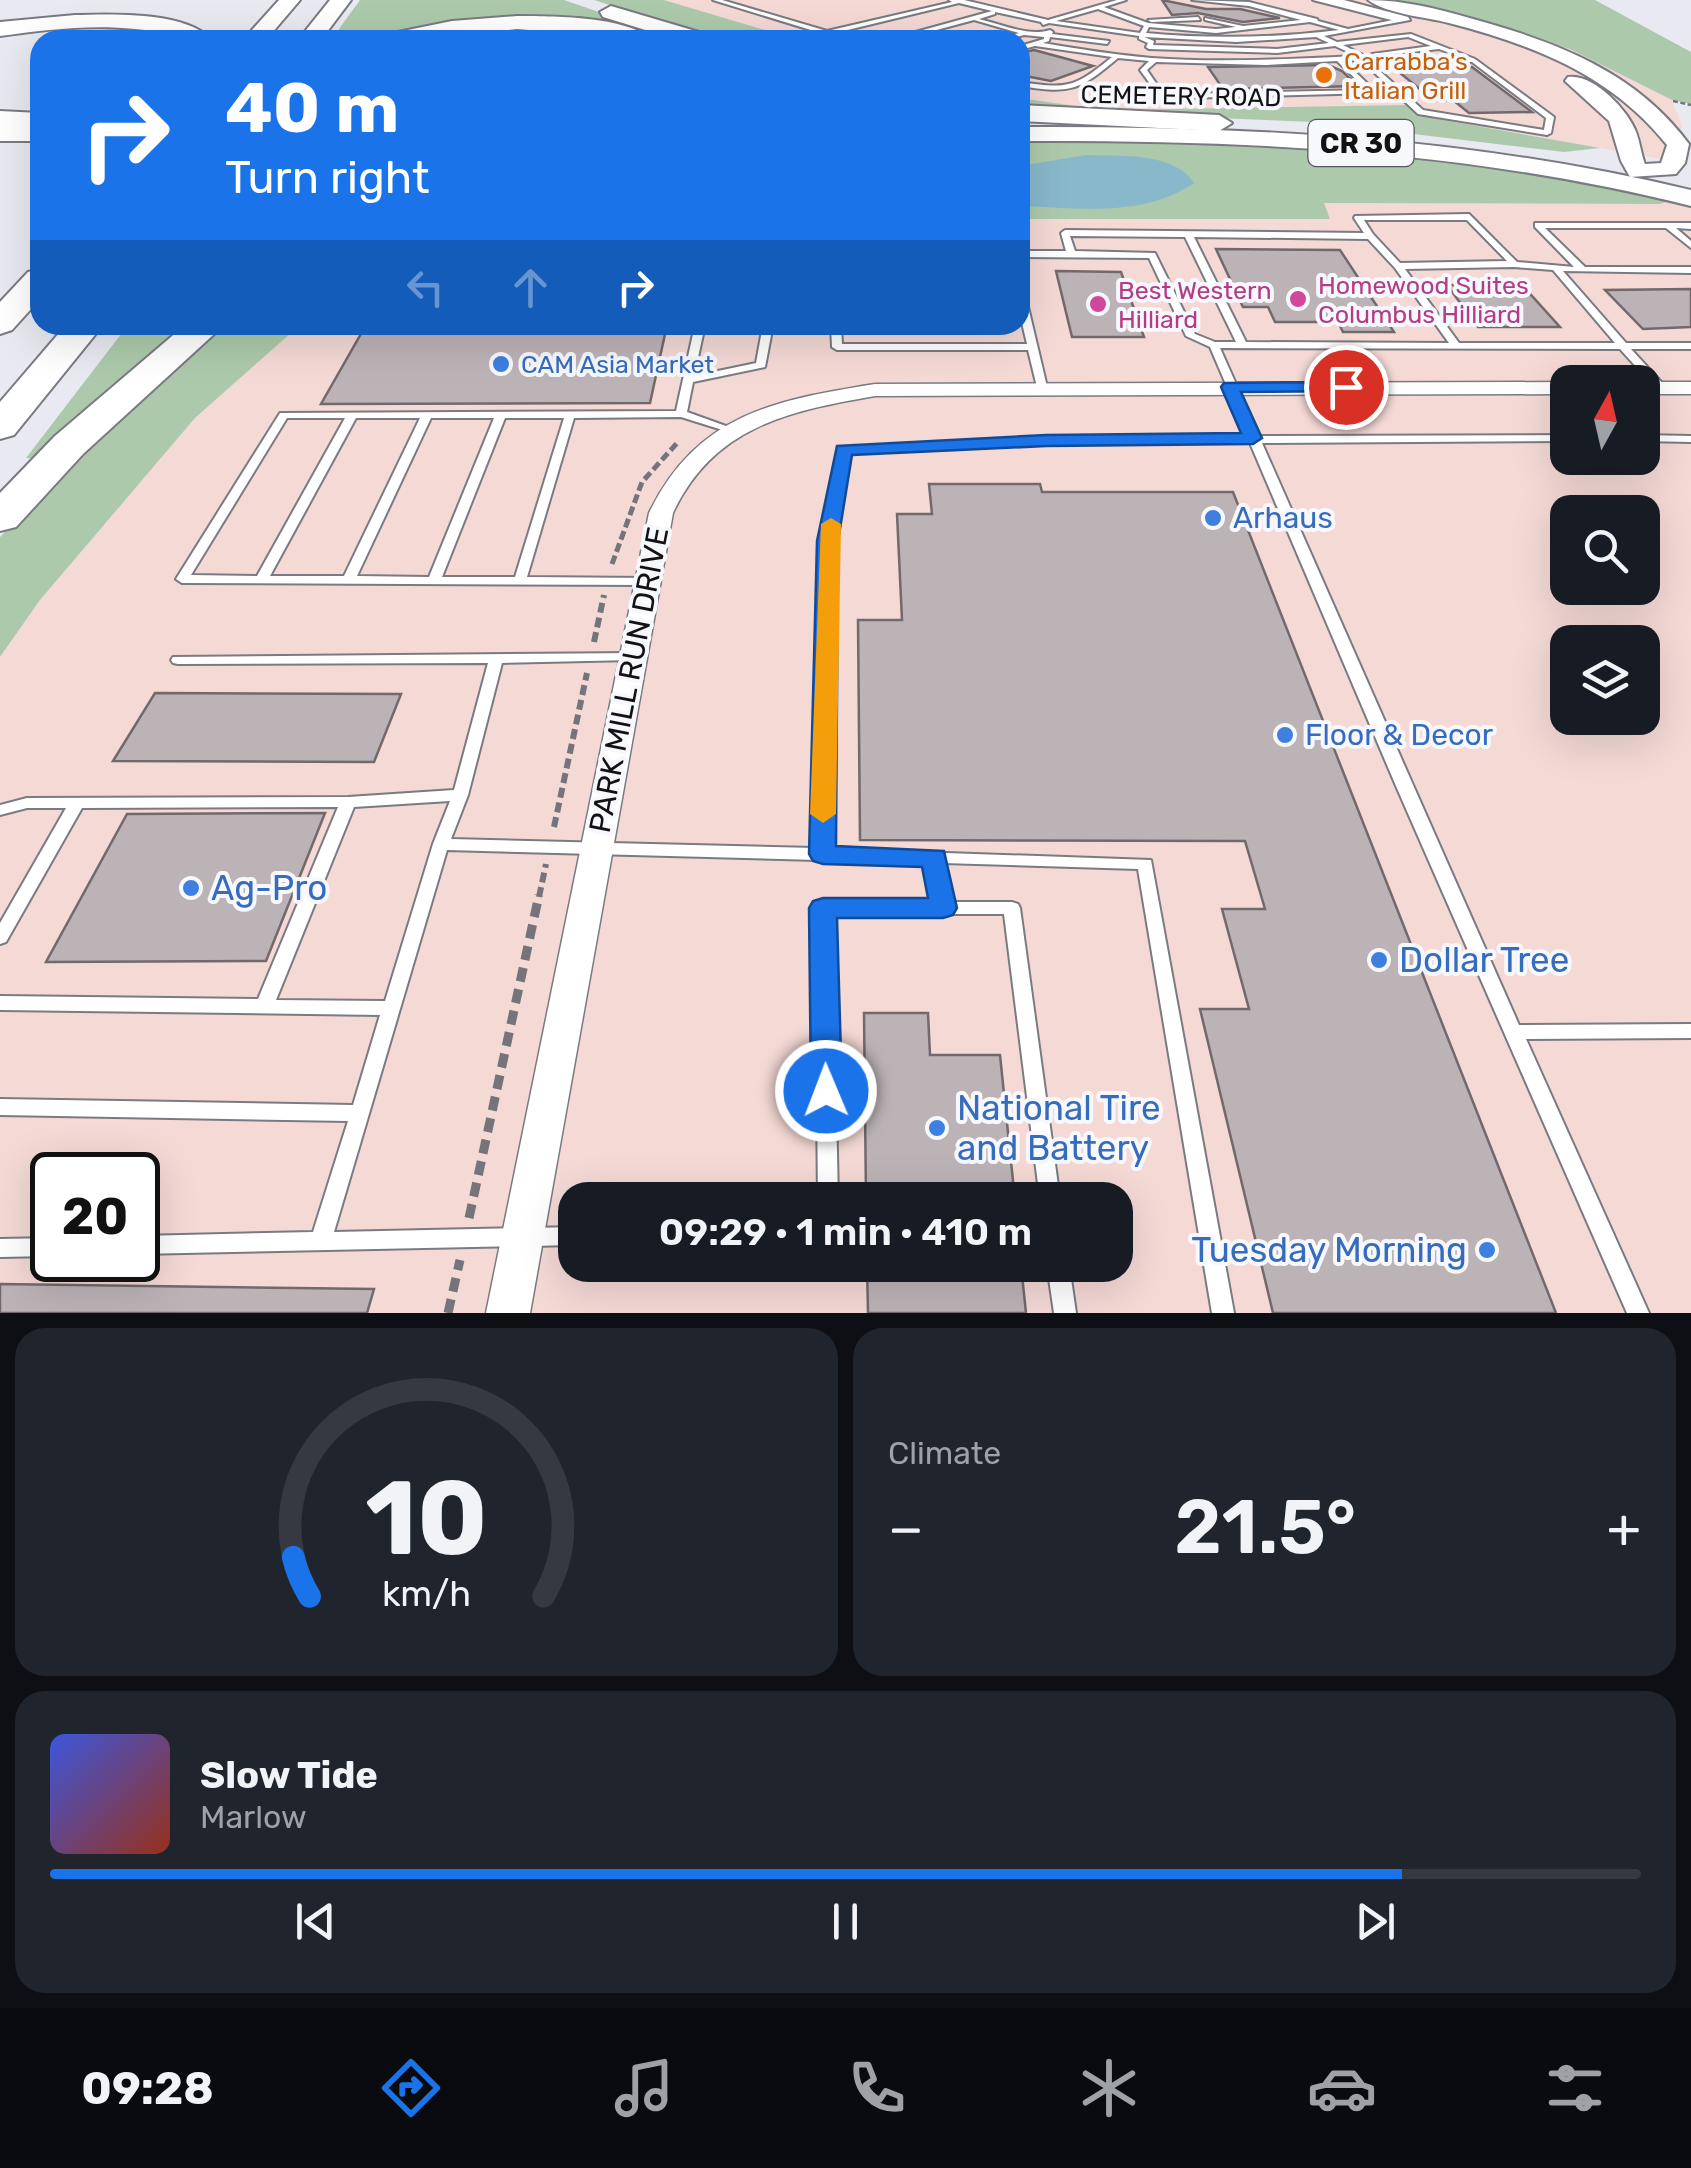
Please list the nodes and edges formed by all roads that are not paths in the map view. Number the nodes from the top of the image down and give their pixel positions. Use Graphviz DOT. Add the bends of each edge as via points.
graph roads {
  1 [pos="86,0"];
  2 [pos="290,0"];
  3 [pos="341,0"];
  4 [pos="716,0"];
  5 [pos="1124,0"];
  6 [pos="1195,0"];
  7 [pos="1321,0"];
  8 [pos="1376,0"];
  9 [pos="959,1"];
  10 [pos="1097,6"];
  11 [pos="998,12"];
  12 [pos="0,18"];
  13 [pos="972,18"];
  14 [pos="1408,19"];
  15 [pos="1315,20"];
  16 [pos="1454,20"];
  17 [pos="1042,23"];
  18 [pos="1144,24"];
  19 [pos="1060,26"];
  20 [pos="0,29"];
  21 [pos="1248,29"];
  22 [pos="176,30"];
  23 [pos="263,30"];
  24 [pos="317,30"];
  25 [pos="444,30"];
  26 [pos="602,30"];
  27 [pos="658,30"];
  28 [pos="669,30"];
  29 [pos="818,30"];
  30 [pos="840,30"];
  31 [pos="926,30"];
  32 [pos="1017,30"];
  33 [pos="1352,32"];
  34 [pos="1030,33"];
  35 [pos="1318,35"];
  36 [pos="1047,36"];
  37 [pos="1141,38"];
  38 [pos="1115,43"];
  39 [pos="1035,44"];
  40 [pos="1030,45"];
  41 [pos="1132,45"];
  42 [pos="1342,45"];
  43 [pos="1150,47"];
  44 [pos="1445,47"];
  45 [pos="1117,56"];
  46 [pos="1363,58"];
  47 [pos="1141,59"];
  48 [pos="1339,59"];
  49 [pos="1154,60"];
  50 [pos="1473,60"];
  51 [pos="1030,86"];
  52 [pos="1642,99"];
  53 [pos="1673,108"];
  54 [pos="1030,113"];
  55 [pos="0,121"];
  56 [pos="30,122"];
  57 [pos="1030,122"];
  58 [pos="1218,123"];
  59 [pos="0,134"];
  60 [pos="30,134"];
  61 [pos="1030,134"];
  62 [pos="1684,140"];
  63 [pos="1635,177"];
  64 [pos="1691,184"];
  65 [pos="1691,198"];
  66 [pos="1668,225"];
  67 [pos="1691,226"];
  68 [pos="1146,234"];
  69 [pos="1188,234"];
  70 [pos="1370,236"];
  71 [pos="1691,244"];
  72 [pos="1030,254"];
  73 [pos="1071,254"];
  74 [pos="1152,255"];
  75 [pos="1514,264"];
  76 [pos="1398,266"];
  77 [pos="1558,270"];
  78 [pos="1584,270"];
  79 [pos="1691,270"];
  80 [pos="30,291"];
  81 [pos="0,324"];
  82 [pos="77,335"];
  83 [pos="194,335"];
  84 [pos="698,335"];
  85 [pos="766,335"];
  86 [pos="836,335"];
  87 [pos="1029,335"];
  88 [pos="1214,345"];
  89 [pos="1032,346"];
  90 [pos="1242,346"];
  91 [pos="1456,346"];
  92 [pos="1623,346"];
  93 [pos="1691,346"];
  94 [pos="1637,365"];
  95 [pos="688,380"];
  96 [pos="1550,382"];
  97 [pos="1660,385"];
  98 [pos="1230,387"];
  99 [pos="1042,388"];
  100 [pos="1691,388"];
  101 [pos="501,414"];
  102 [pos="570,414"];
  103 [pos="681,414"];
  104 [pos="352,415"];
  105 [pos="427,415"];
  106 [pos="0,427"];
  107 [pos="721,427"];
  108 [pos="1253,438"];
  109 [pos="1550,438"];
  110 [pos="1660,438"];
  111 [pos="1691,439"];
  112 [pos="0,518"];
  113 [pos="262,579"];
  114 [pos="349,580"];
  115 [pos="434,580"];
  116 [pos="520,581"];
  117 [pos="648,582"];
  118 [pos="633,656"];
  119 [pos="496,659"];
  120 [pos="178,660"];
  121 [pos="460,794"];
  122 [pos="348,802"];
  123 [pos="77,803"];
  124 [pos="0,810"];
  125 [pos="441,844"];
  126 [pos="596,847"];
  127 [pos="823,854"];
  128 [pos="934,858"];
  129 [pos="943,908"];
  130 [pos="0,938"];
  131 [pos="0,1003"];
  132 [pos="264,1007"];
  133 [pos="391,1008"];
  134 [pos="1691,1031"];
  135 [pos="1512,1032"];
  136 [pos="0,1106"];
  137 [pos="359,1114"];
  138 [pos="828,1182"];
  139 [pos="1048,1182"];
  140 [pos="523,1236"];
  141 [pos="558,1236"];
  142 [pos="321,1241"];
  143 [pos="160,1245"];
  144 [pos="30,1247"];
  145 [pos="0,1248"];
  146 [pos="1060,1282"];
  147 [pos="508,1313"];
  148 [pos="1065,1313"];
  149 [pos="1223,1313"];
  150 [pos="1638,1313"];
  1 -- 12 [label="highway"];
  2 -- 23 [label="highway"];
  3 -- 24 [label="highway"];
  4 -- 29 [label="lane"];
  5 -- 10 [label="lane"];
  6 -- 15 [label="lane"];
  7 -- 14 [label="main road"];
  8 -- 16 [label="main road"];
  9 -- 11 [label="lane"];
  9 -- 30 [label="lane"];
  10 -- 17 [label="lane"];
  10 -- 18 [label="lane"];
  11 -- 13 [label="lane"];
  11 -- 17 [label="lane"];
  13 -- 31 [label="lane"];
  13 -- 32 [label="lane"];
  14 -- 16 [label="main road"];
  14 -- 33 [label="lane"];
  14 -- 63 [label="main road" via="1528,56 1574,80 1624,127"];
  15 -- 21 [label="lane"];
  15 -- 33 [label="lane"];
  16 -- 52 [label="main road" via="1559,54"];
  17 -- 19 [label="lane"];
  18 -- 21 [label="lane"];
  18 -- 21 [label="lane" via="1202,19"];
  18 -- 37 [label="lane"];
  19 -- 36 [label="lane"];
  19 -- 37 [label="lane"];
  20 -- 22 [label="highway" via="80,22"];
  25 -- 26 [label="highway" via="518,24"];
  27 -- 28 [label="highway" via="591,6"];
  33 -- 35 [label="lane"];
  34 -- 36 [label="lane"];
  35 -- 37 [label="lane"];
  35 -- 42 [label="lane"];
  36 -- 38 [label="lane"];
  36 -- 39 [label="lane"];
  37 -- 43 [label="lane"];
  39 -- 40 [label="lane"];
  39 -- 45 [label="lane"];
  41 -- 43 [label="lane"];
  42 -- 43 [label="lane"];
  42 -- 44 [label="lane" via="1409,36"];
  42 -- 46 [label="lane"];
  43 -- 47 [label="lane"];
  44 -- 46 [label="lane"];
  44 -- 50 [label="lane"];
  45 -- 47 [label="lane"];
  45 -- 51 [label="lane" via="1078,88"];
  46 -- 48 [label="lane"];
  46 -- 50 [label="lane"];
  46 -- 50 [label="lane" via="1421,112 1547,133 1550,117"];
  47 -- 49 [label="lane"];
  48 -- 49 [label="lane"];
  48 -- 49 [label="lane" via="1373,92 1180,96 1158,91 1143,70"];
  52 -- 53 [label="main road"];
  52 -- 62 [label="main road"];
  54 -- 58 [label="highway"];
  55 -- 56 [label="highway"];
  57 -- 58 [label="main road, CEMETERY ROAD / CR 30"];
  58 -- 63 [label="main road, CEMETERY ROAD / CR 30" via="1420,137"];
  59 -- 60 [label="main road"];
  61 -- 63 [label="main road, CEMETERY ROAD / CR 30" via="1331,140"];
  62 -- 63 [label="main road" via="1668,169"];
  63 -- 64 [label="main road"];
  63 -- 65 [label="main road"];
  66 -- 67 [label="lane"];
  66 -- 71 [label="lane"];
  66 -- 78 [label="lane" via="1538,225"];
  68 -- 69 [label="lane"];
  68 -- 73 [label="lane" via="1065,233"];
  68 -- 74 [label="lane"];
  69 -- 70 [label="lane"];
  69 -- 90 [label="lane"];
  70 -- 75 [label="lane" via="1358,218 1469,217"];
  70 -- 76 [label="lane"];
  72 -- 73 [label="lane"];
  73 -- 74 [label="lane"];
  74 -- 88 [label="lane" via="1191,336"];
  75 -- 76 [label="lane"];
  75 -- 77 [label="lane"];
  76 -- 91 [label="lane"];
  77 -- 78 [label="lane"];
  77 -- 92 [label="lane"];
  78 -- 79 [label="lane"];
  80 -- 81 [label="highway"];
  82 -- 106 [label="highway"];
  83 -- 112 [label="highway" via="68,445"];
  84 -- 95 [label="lane"];
  85 -- 95 [label="lane" via="761,365"];
  86 -- 89 [label="lane" via="837,348"];
  87 -- 89 [label="lane"];
  88 -- 90 [label="lane"];
  88 -- 98 [label="lane"];
  89 -- 99 [label="lane"];
  90 -- 91 [label="lane"];
  91 -- 92 [label="lane"];
  92 -- 93 [label="lane"];
  92 -- 94 [label="lane"];
  95 -- 103 [label="lane"];
  96 -- 98 [label="street, PARK MILL RUN DRIVE"];
  97 -- 100 [label="street"];
  98 -- 99 [label="street, PARK MILL RUN DRIVE"];
  98 -- 108 [label="lane"];
  99 -- 107 [label="street, PARK MILL RUN DRIVE" via="875,390"];
  101 -- 102 [label="lane"];
  101 -- 105 [label="lane"];
  101 -- 115 [label="lane"];
  102 -- 103 [label="lane"];
  102 -- 116 [label="lane"];
  103 -- 107 [label="lane"];
  104 -- 105 [label="lane"];
  104 -- 113 [label="lane"];
  104 -- 113 [label="lane" via="284,415 182,579"];
  105 -- 114 [label="lane"];
  107 -- 117 [label="street, PARK MILL RUN DRIVE" via="666,499"];
  108 -- 109 [label="lane"];
  108 -- 127 [label="lane" via="844,450 828,541"];
  108 -- 135 [label="lane"];
  110 -- 111 [label="lane"];
  113 -- 114 [label="lane"];
  114 -- 115 [label="lane"];
  115 -- 116 [label="lane"];
  116 -- 117 [label="lane"];
  117 -- 118 [label="street, PARK MILL RUN DRIVE"];
  118 -- 119 [label="lane"];
  118 -- 126 [label="street, PARK MILL RUN DRIVE"];
  119 -- 120 [label="lane"];
  119 -- 121 [label="lane"];
  121 -- 122 [label="lane"];
  121 -- 125 [label="lane"];
  122 -- 123 [label="lane"];
  122 -- 132 [label="lane"];
  123 -- 124 [label="lane"];
  123 -- 130 [label="lane"];
  125 -- 126 [label="lane"];
  125 -- 133 [label="lane"];
  126 -- 127 [label="lane"];
  126 -- 140 [label="street, PARK MILL RUN DRIVE"];
  127 -- 128 [label="lane"];
  128 -- 129 [label="lane"];
  128 -- 149 [label="lane" via="1144,864"];
  129 -- 138 [label="lane" via="823,908"];
  129 -- 139 [label="lane" via="1012,908"];
  131 -- 132 [label="lane"];
  132 -- 133 [label="lane"];
  133 -- 137 [label="lane"];
  134 -- 135 [label="lane"];
  135 -- 150 [label="lane"];
  136 -- 137 [label="lane"];
  137 -- 142 [label="lane"];
  140 -- 141 [label="lane"];
  140 -- 142 [label="lane"];
  140 -- 147 [label="street, PARK MILL RUN DRIVE"];
  142 -- 143 [label="lane"];
  144 -- 145 [label="lane"];
  146 -- 148 [label="lane"];
}
